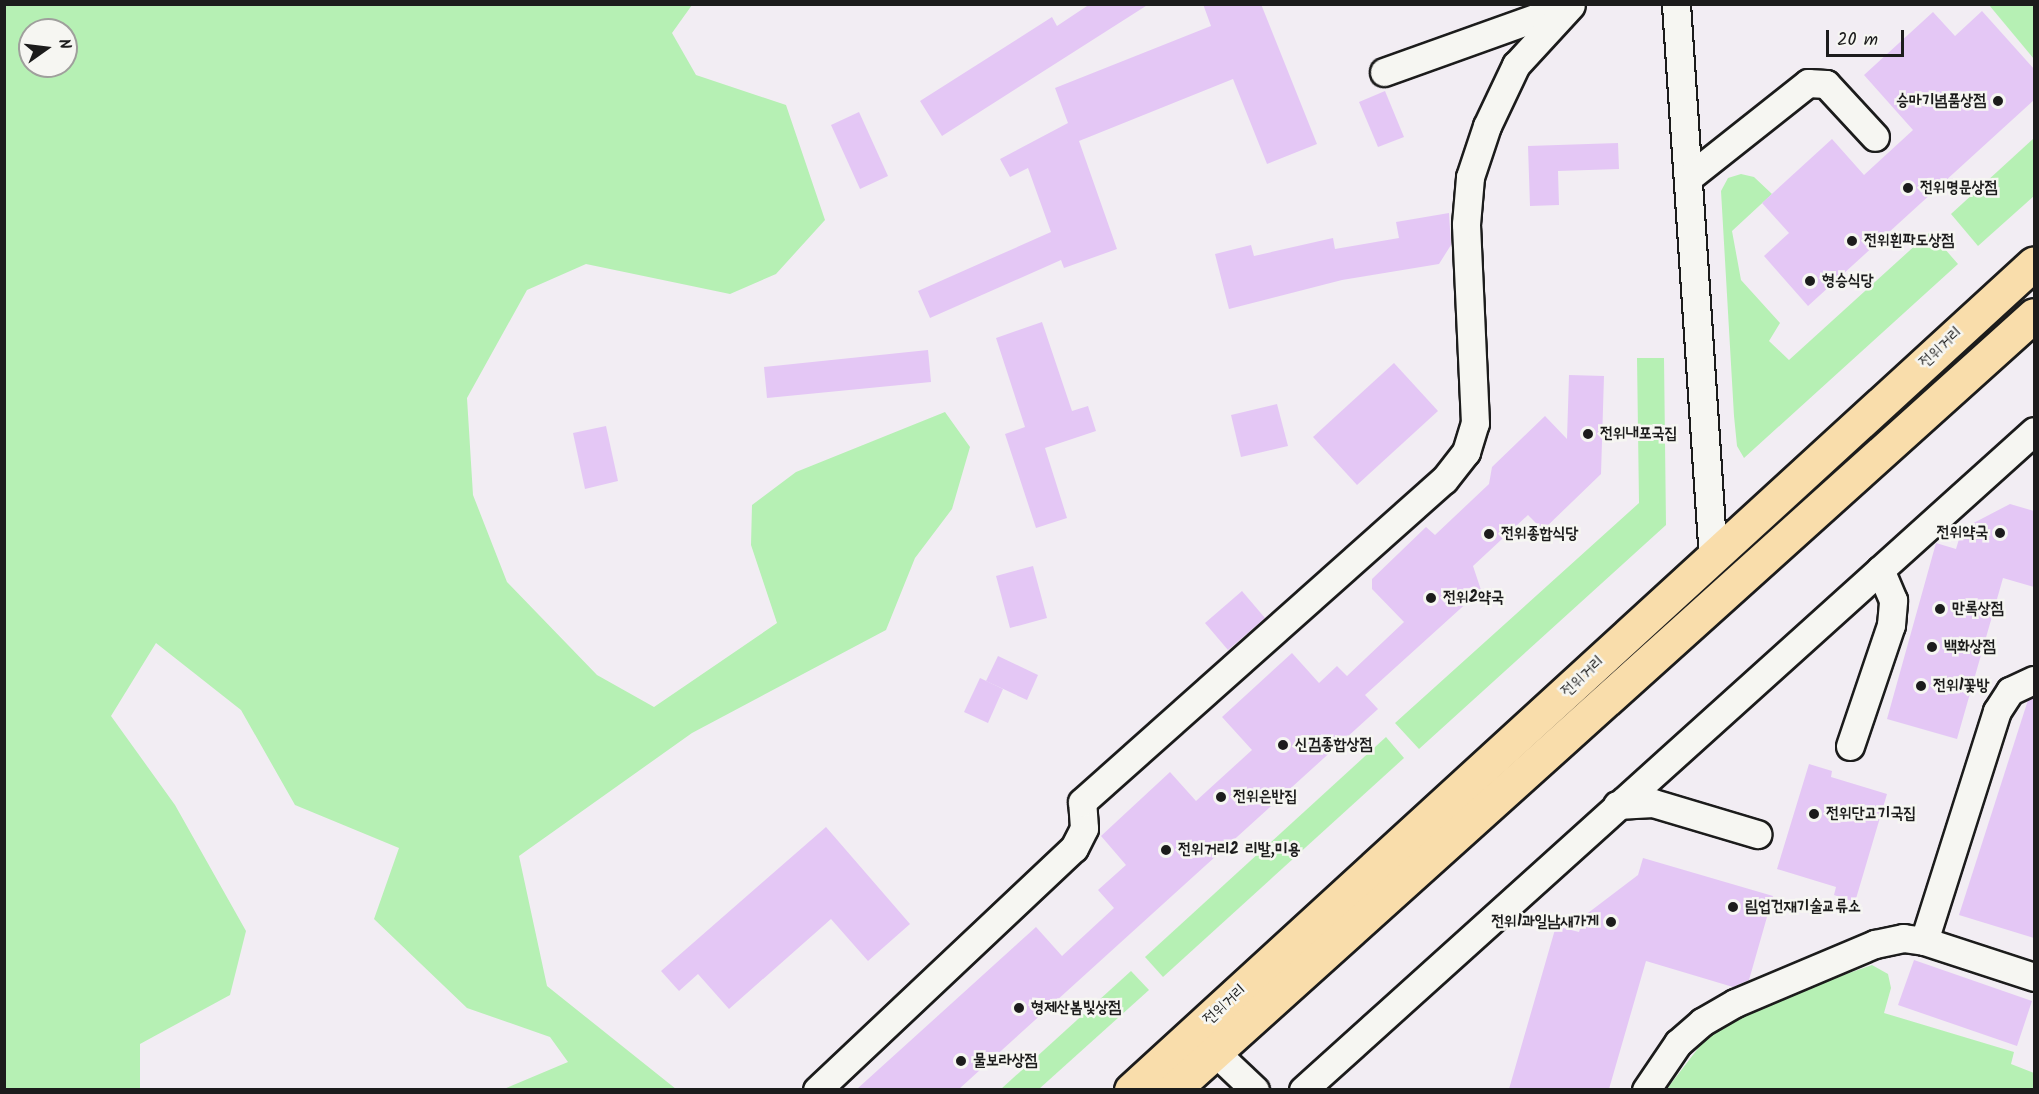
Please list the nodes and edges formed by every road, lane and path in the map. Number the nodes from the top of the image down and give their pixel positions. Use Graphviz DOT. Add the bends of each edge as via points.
graph roads {
  1 [pos="1676,4"];
  2 [pos="1572,5"];
  3 [pos="1384,72"];
  4 [pos="1875,137"];
  5 [pos="1688,178"];
  6 [pos="2034,263"];
  7 [pos="2034,315"];
  8 [pos="2034,431"];
  9 [pos="1713,558"];
  10 [pos="1880,570"];
  11 [pos="2034,680"];
  12 [pos="1850,746"];
  13 [pos="1617,805"];
  14 [pos="1757,834"];
  15 [pos="1924,941"];
  16 [pos="2034,977"];
  17 [pos="1215,1052"];
  18 [pos="817,1089"];
  19 [pos="1131,1089"];
  20 [pos="1173,1089"];
  21 [pos="1255,1089"];
  22 [pos="1303,1089"];
  23 [pos="1646,1089"];
  1 -- 5 [label="street"];
  2 -- 3 [label="street"];
  2 -- 18 [label="street" via="1541,33 1516,65 1487,126 1470,177 1466,224 1475,423 1466,452 1444,480 1082,802 1084,828 1074,848"];
  4 -- 5 [label="street" via="1826,84 1808,84"];
  5 -- 9 [label="street"];
  6 -- 9 [label="main road, 전위거리"];
  7 -- 17 [label="main road, 전위거리"];
  8 -- 10 [label="street"];
  9 -- 19 [label="main road, 전위거리"];
  10 -- 12 [label="street" via="1893,600 1891,625"];
  10 -- 13 [label="street"];
  11 -- 15 [label="street" via="2010,691 1997,711"];
  13 -- 14 [label="street" via="1653,803"];
  13 -- 22 [label="street"];
  15 -- 16 [label="street"];
  15 -- 23 [label="street" via="1903,938 1875,944 1735,1004 1678,1043"];
  17 -- 20 [label="main road, 전위거리"];
  17 -- 21 [label="street"];
}
